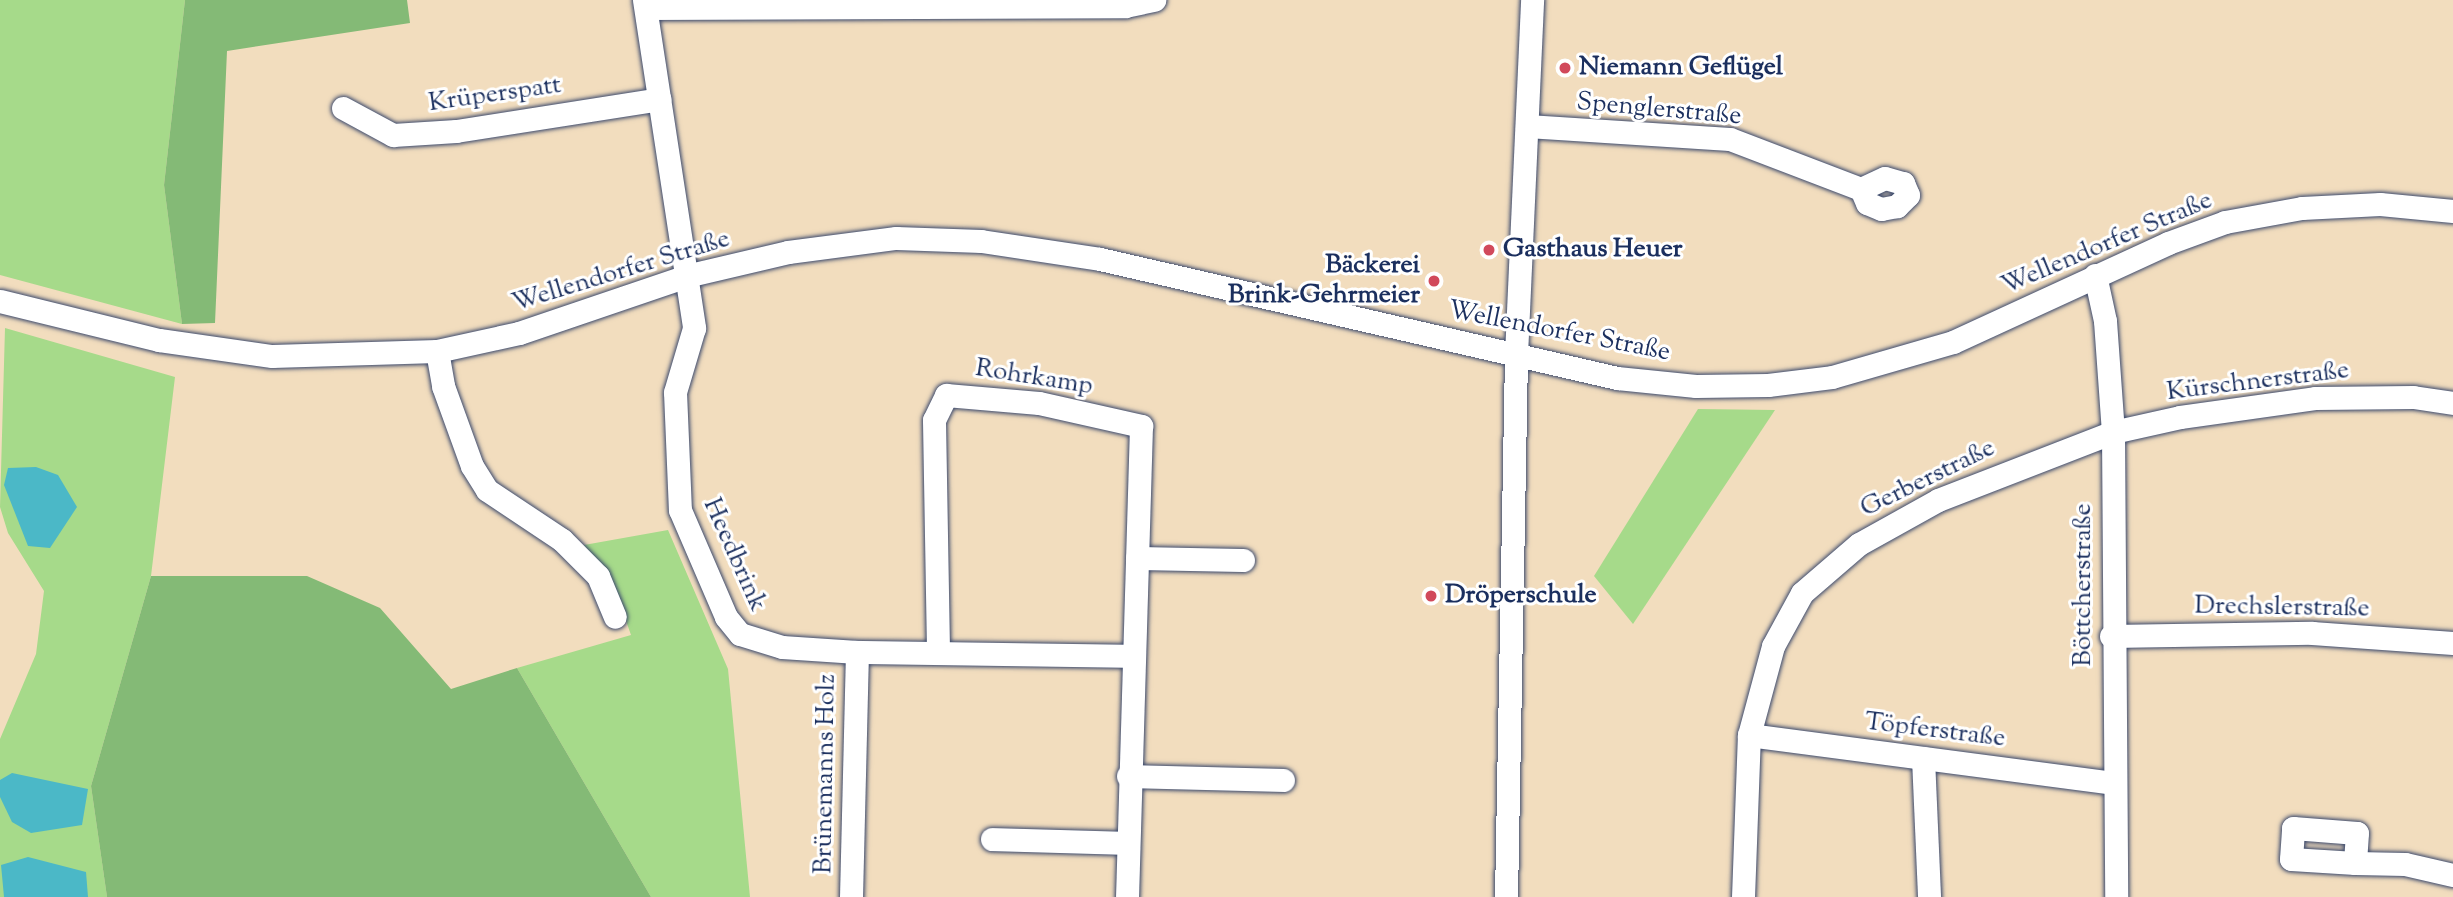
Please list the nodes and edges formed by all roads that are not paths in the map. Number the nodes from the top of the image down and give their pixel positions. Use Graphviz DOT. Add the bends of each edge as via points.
graph roads {
  1 [pos="1154,0"];
  2 [pos="1532,0"];
  3 [pos="645,4"];
  4 [pos="660,99"];
  5 [pos="343,108"];
  6 [pos="1527,126"];
  7 [pos="1861,188"];
  8 [pos="2453,211"];
  9 [pos="2095,275"];
  10 [pos="686,276"];
  11 [pos="0,300"];
  12 [pos="437,351"];
  13 [pos="1516,355"];
  14 [pos="2453,404"];
  15 [pos="2113,432"];
  16 [pos="1138,558"];
  17 [pos="1243,560"];
  18 [pos="615,617"];
  19 [pos="2111,636"];
  20 [pos="2453,643"];
  21 [pos="938,650"];
  22 [pos="857,652"];
  23 [pos="1131,656"];
  24 [pos="1749,735"];
  25 [pos="1923,758"];
  26 [pos="1128,776"];
  27 [pos="1283,780"];
  28 [pos="2113,783"];
  29 [pos="992,839"];
  30 [pos="1127,843"];
  31 [pos="2354,863"];
  32 [pos="2453,875"];
  33 [pos="851,897"];
  34 [pos="1127,897"];
  35 [pos="1506,897"];
  36 [pos="1743,897"];
  37 [pos="1929,897"];
  38 [pos="2116,897"];
  1 -- 3 [label="street" via="1125,6"];
  2 -- 6 [label="street"];
  3 -- 4 [label="street, Heedbrink"];
  4 -- 5 [label="street, Krüperspatt" via="456,131 393,135"];
  4 -- 10 [label="street, Heedbrink"];
  6 -- 7 [label="street, Spenglerstraße" via="1730,139"];
  6 -- 13 [label="street"];
  8 -- 9 [label="street, Wellendorfer Straße" via="2380,204 2289,211 2225,222"];
  9 -- 13 [label="street, Wellendorfer Straße" via="1953,342 1898,361 1807,380 1696,386 1617,378"];
  9 -- 15 [label="street, Böttcherstraße" via="2105,321"];
  10 -- 12 [label="street, Wellendorfer Straße" via="519,333"];
  10 -- 13 [label="street, Wellendorfer Straße" via="817,247 896,238 981,240 1100,259"];
  10 -- 22 [label="street, Heedbrink" via="694,328 675,392 680,510 726,617 740,634 782,647"];
  11 -- 12 [label="street, Wellendorfer Straße" via="159,340 272,356"];
  12 -- 18 [label="street" via="451,409 472,466 487,489 562,540 598,576"];
  13 -- 35 [label="street"];
  14 -- 15 [label="street, Kürschnerstraße" via="2413,397 2315,398 2180,417"];
  15 -- 19 [label="street, Böttcherstraße"];
  15 -- 24 [label="street, Gerberstraße" via="1938,500 1894,522 1826,569 1784,620"];
  16 -- 17 [label="street"];
  16 -- 21 [label="street, Rohrkamp" via="1141,426 1039,403 946,395 934,420"];
  16 -- 23 [label="street, Rohrkamp"];
  19 -- 20 [label="street, Drechslerstraße" via="2312,633"];
  19 -- 28 [label="street, Böttcherstraße"];
  21 -- 22 [label="street, Heedbrink"];
  21 -- 23 [label="street, Heedbrink"];
  22 -- 33 [label="street, Brünemanns Holz"];
  23 -- 26 [label="street"];
  24 -- 25 [label="street, Töpferstraße"];
  24 -- 36 [label="street, Gerberstraße"];
  25 -- 28 [label="street, Töpferstraße"];
  25 -- 37 [label="street"];
  26 -- 27 [label="street"];
  26 -- 30 [label="street"];
  28 -- 38 [label="street, Böttcherstraße"];
  29 -- 30 [label="street"];
  30 -- 34 [label="street"];
  31 -- 32 [label="street" via="2405,864"];
}
